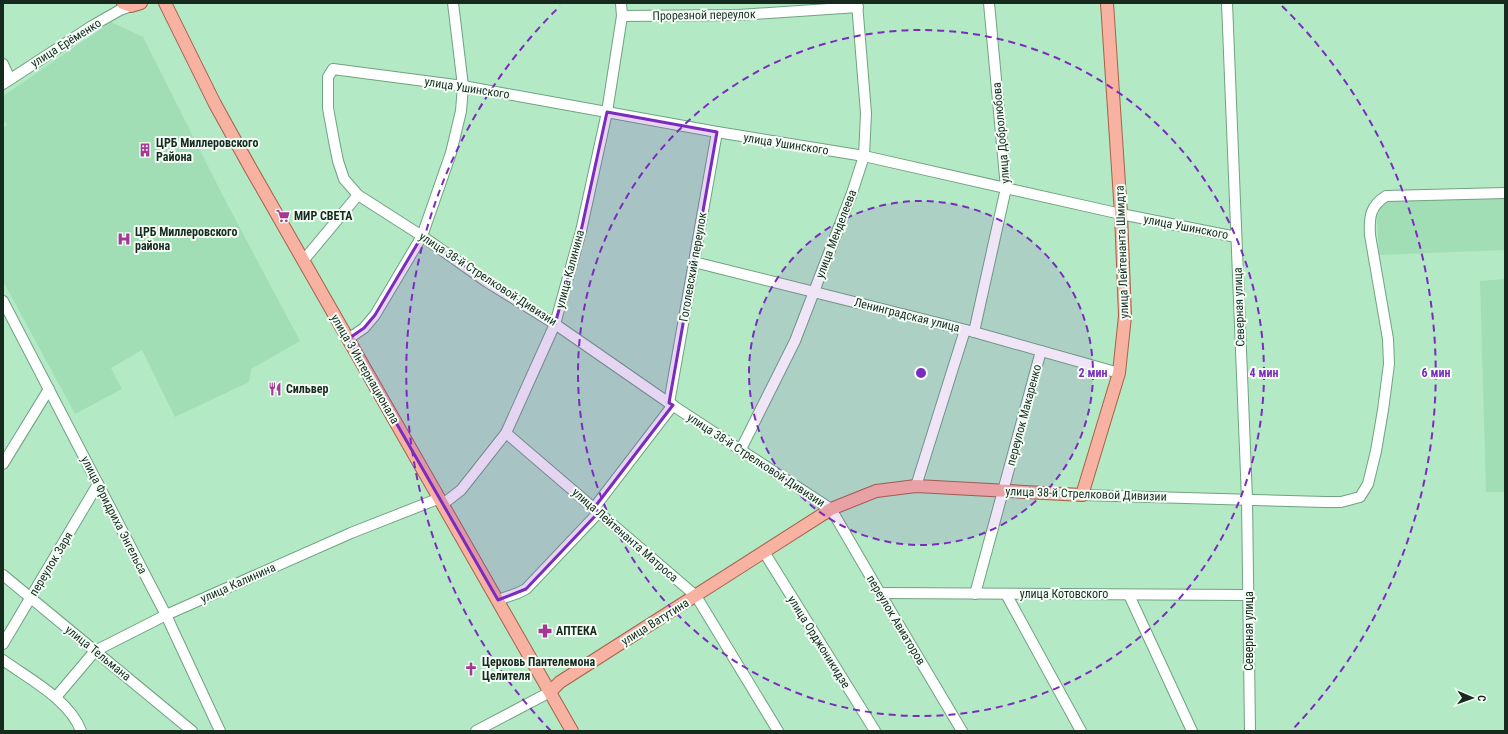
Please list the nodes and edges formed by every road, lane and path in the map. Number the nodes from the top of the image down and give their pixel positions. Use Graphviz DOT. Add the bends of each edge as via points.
graph roads {
  1 [pos="165,3"];
  2 [pos="453,3"];
  3 [pos="621,3"];
  4 [pos="990,3"];
  5 [pos="1107,3"];
  6 [pos="1227,3"];
  7 [pos="128,5"];
  8 [pos="857,5"];
  9 [pos="622,16"];
  10 [pos="3,64"];
  11 [pos="333,69"];
  12 [pos="6,81"];
  13 [pos="463,86"];
  14 [pos="607,112"];
  15 [pos="717,132"];
  16 [pos="864,156"];
  17 [pos="1006,188"];
  18 [pos="1505,193"];
  19 [pos="358,195"];
  20 [pos="1121,214"];
  21 [pos="422,236"];
  22 [pos="1236,237"];
  23 [pos="303,261"];
  24 [pos="694,262"];
  25 [pos="814,292"];
  26 [pos="3,301"];
  27 [pos="555,324"];
  28 [pos="970,331"];
  29 [pos="348,339"];
  30 [pos="1041,351"];
  31 [pos="1119,374"];
  32 [pos="49,388"];
  33 [pos="671,404"];
  34 [pos="506,433"];
  35 [pos="741,450"];
  36 [pos="3,464"];
  37 [pos="98,484"];
  38 [pos="916,486"];
  39 [pos="1003,491"];
  40 [pos="1082,495"];
  41 [pos="1247,499"];
  42 [pos="441,501"];
  43 [pos="831,509"];
  44 [pos="596,510"];
  45 [pos="764,552"];
  46 [pos="3,575"];
  47 [pos="880,593"];
  48 [pos="975,594"];
  49 [pos="1006,594"];
  50 [pos="1129,595"];
  51 [pos="1249,595"];
  52 [pos="696,596"];
  53 [pos="31,598"];
  54 [pos="498,600"];
  55 [pos="166,615"];
  56 [pos="3,644"];
  57 [pos="95,651"];
  58 [pos="3,660"];
  59 [pos="550,692"];
  60 [pos="56,697"];
  61 [pos="81,731"];
  62 [pos="192,731"];
  63 [pos="220,731"];
  64 [pos="476,731"];
  65 [pos="572,731"];
  66 [pos="778,731"];
  67 [pos="875,731"];
  68 [pos="962,731"];
  69 [pos="1081,731"];
  70 [pos="1192,731"];
  71 [pos="1250,731"];
  1 -- 23 [label="main road, улица 3 Интернационала" via="215,104"];
  2 -- 13 [label="street"];
  3 -- 9 [label="street, улица Калинина"];
  4 -- 17 [label="street, улица Добролюбова"];
  5 -- 20 [label="main road, улица Лейтенанта Шмидта"];
  6 -- 22 [label="street, Северная улица"];
  7 -- 12 [label="street, улица Ерёменко"];
  8 -- 9 [label="street, Прорезной переулок" via="739,15"];
  8 -- 16 [label="street, улица Менделеева" via="866,113"];
  9 -- 14 [label="street, улица Калинина"];
  10 -- 12 [label="street"];
  11 -- 13 [label="street, улица Ушинского"];
  11 -- 19 [label="street, улица 38-й Стрелковой Дивизии" via="328,77 328,108 335,148 344,179"];
  13 -- 14 [label="street, улица Ушинского"];
  13 -- 21 [label="street" via="461,111 452,153"];
  14 -- 15 [label="street, улица Ушинского"];
  14 -- 27 [label="street, улица Калинина" via="581,231"];
  15 -- 16 [label="street, улица Ушинского"];
  15 -- 24 [label="street, Гоголевский переулок"];
  16 -- 17 [label="street, улица Ушинского"];
  16 -- 25 [label="street, улица Менделеева"];
  17 -- 20 [label="street, улица Ушинского"];
  17 -- 28 [label="street, улица Добролюбова"];
  18 -- 41 [label="street, улица 38-й Стрелковой Дивизии" via="1386,196 1378,201 1370,219 1370,235 1388,340 1389,364 1387,389 1368,484 1360,497 1336,502"];
  19 -- 21 [label="street, улица 38-й Стрелковой Дивизии"];
  19 -- 23 [label="street"];
  20 -- 22 [label="street, улица Ушинского"];
  20 -- 31 [label="main road, улица Лейтенанта Шмидта" via="1125,316"];
  21 -- 27 [label="street, улица 38-й Стрелковой Дивизии" via="487,282"];
  21 -- 29 [label="street" via="375,315 364,328"];
  22 -- 41 [label="street, Северная улица"];
  23 -- 29 [label="main road, улица 3 Интернационала"];
  24 -- 25 [label="street, Ленинградская улица"];
  24 -- 33 [label="street, Гоголевский переулок"];
  25 -- 28 [label="street, Ленинградская улица"];
  25 -- 35 [label="street, улица Менделеева" via="795,341"];
  26 -- 32 [label="street, улица Фридриха Энгельса"];
  27 -- 33 [label="street, улица 38-й Стрелковой Дивизии"];
  27 -- 34 [label="street, улица Калинина"];
  28 -- 30 [label="street, Ленинградская улица"];
  28 -- 38 [label="street, улица Добролюбова"];
  29 -- 42 [label="main road, улица 3 Интернационала"];
  30 -- 31 [label="street, Ленинградская улица"];
  30 -- 39 [label="street, переулок Макаренко"];
  31 -- 40 [label="main road, улица Лейтенанта Шмидта"];
  32 -- 36 [label="street"];
  32 -- 37 [label="street, улица Фридриха Энгельса"];
  33 -- 35 [label="street, улица 38-й Стрелковой Дивизии"];
  33 -- 44 [label="street, Гоголевский переулок"];
  34 -- 42 [label="street, улица Калинина" via="461,490"];
  34 -- 44 [label="street, улица Лейтенанта Матроса"];
  35 -- 43 [label="street, улица 38-й Стрелковой Дивизии"];
  37 -- 53 [label="street, переулок Заря"];
  37 -- 55 [label="street, улица Фридриха Энгельса"];
  38 -- 39 [label="main road, улица 38-й Стрелковой Дивизии"];
  38 -- 43 [label="main road, улица 38-й Стрелковой Дивизии" via="876,492"];
  39 -- 40 [label="main road, улица 38-й Стрелковой Дивизии"];
  39 -- 48 [label="street, переулок Макаренко"];
  40 -- 41 [label="street, улица 38-й Стрелковой Дивизии"];
  41 -- 51 [label="street, Северная улица"];
  42 -- 54 [label="main road, улица 3 Интернационала"];
  42 -- 55 [label="street, улица Калинина" via="351,533"];
  43 -- 45 [label="main road, улица Ватутина"];
  43 -- 47 [label="street, переулок Авиаторов"];
  44 -- 52 [label="street, улица Лейтенанта Матроса"];
  44 -- 54 [label="street, Гоголевский переулок" via="526,589"];
  45 -- 52 [label="main road, улица Ватутина"];
  45 -- 67 [label="street, улица Орджоникидзе"];
  46 -- 53 [label="street, улица Тельмана"];
  47 -- 48 [label="street, улица Котовского"];
  47 -- 68 [label="street, переулок Авиаторов"];
  48 -- 49 [label="street, улица Котовского"];
  49 -- 50 [label="street, улица Котовского"];
  49 -- 69 [label="street"];
  50 -- 51 [label="street, улица Котовского"];
  50 -- 70 [label="street"];
  51 -- 71 [label="street, Северная улица"];
  52 -- 59 [label="main road, улица Ватутина" via="560,682"];
  52 -- 66 [label="street, улица Лейтенанта Матроса"];
  53 -- 56 [label="street, переулок Заря"];
  53 -- 57 [label="street, улица Тельмана"];
  54 -- 59 [label="main road, улица 3 Интернационала"];
  55 -- 57 [label="street, улица Калинина"];
  55 -- 63 [label="street, улица Фридриха Энгельса"];
  57 -- 60 [label="street, улица Калинина"];
  57 -- 62 [label="street, улица Тельмана"];
  58 -- 60 [label="street"];
  59 -- 64 [label="street, улица Ватутина"];
  59 -- 65 [label="main road, улица 3 Интернационала"];
  60 -- 61 [label="street" via="73,715"];
}
